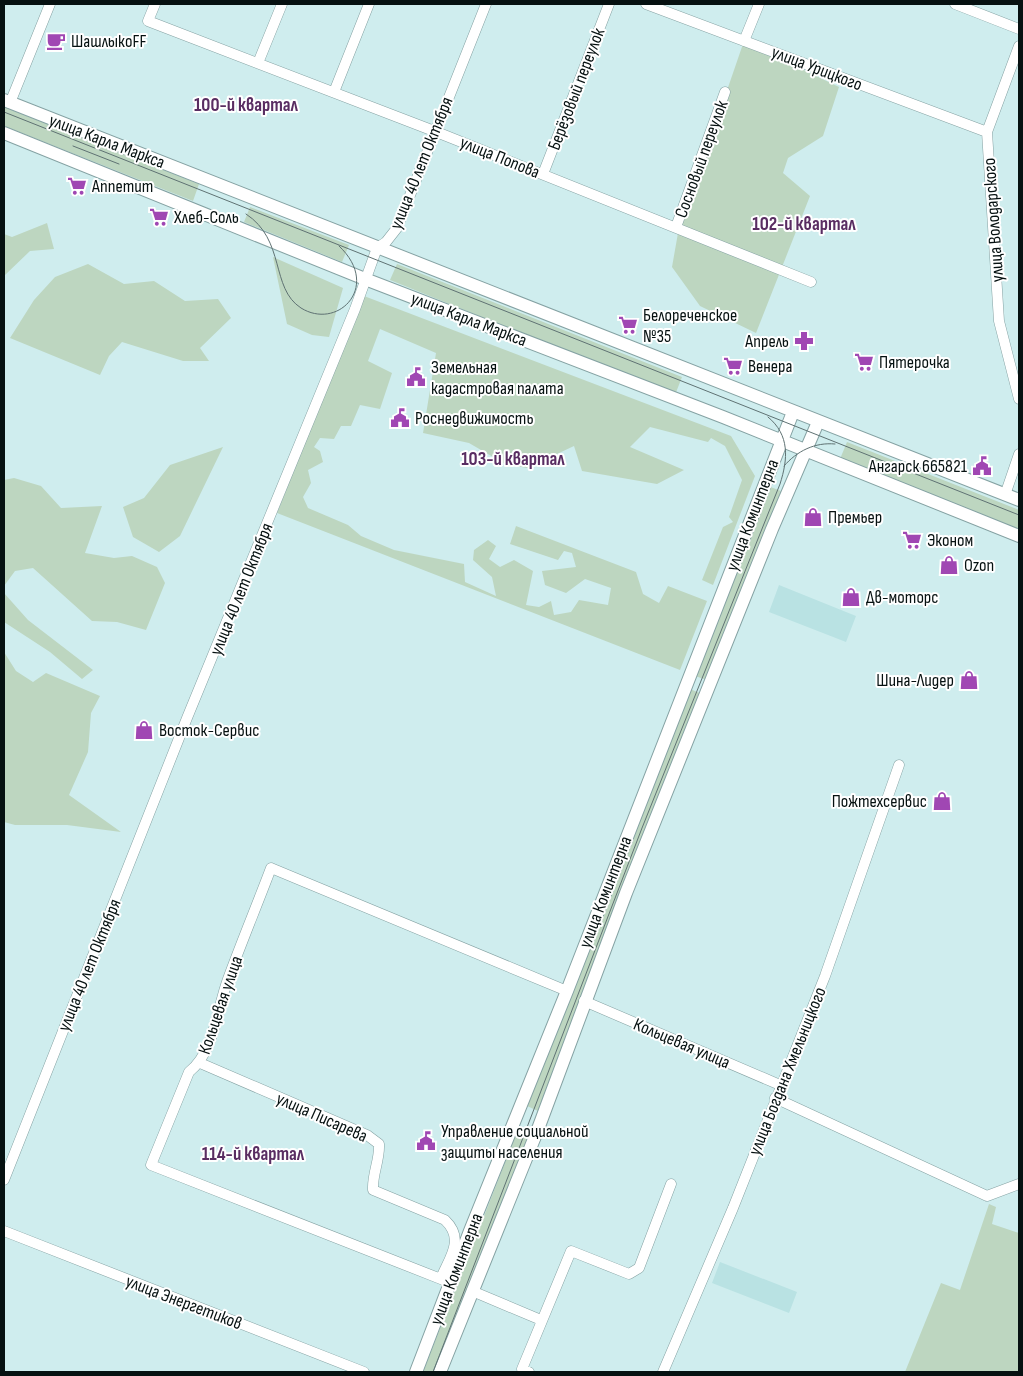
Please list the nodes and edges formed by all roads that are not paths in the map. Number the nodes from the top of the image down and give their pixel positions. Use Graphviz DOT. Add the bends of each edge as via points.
graph roads {
  1 [pos="50,4"];
  2 [pos="155,4"];
  3 [pos="282,4"];
  4 [pos="369,4"];
  5 [pos="486,4"];
  6 [pos="609,4"];
  7 [pos="646,4"];
  8 [pos="759,4"];
  9 [pos="955,4"];
  10 [pos="1019,29"];
  11 [pos="744,40"];
  12 [pos="1019,46"];
  13 [pos="258,63"];
  14 [pos="334,92"];
  15 [pos="725,92"];
  16 [pos="7,102"];
  17 [pos="434,131"];
  18 [pos="987,132"];
  19 [pos="4,133"];
  20 [pos="543,174"];
  21 [pos="676,227"];
  22 [pos="377,248"];
  23 [pos="365,279"];
  24 [pos="811,282"];
  25 [pos="1019,398"];
  26 [pos="793,412"];
  27 [pos="818,422"];
  28 [pos="780,440"];
  29 [pos="806,451"];
  30 [pos="1019,454"];
  31 [pos="1005,494"];
  32 [pos="1019,500"];
  33 [pos="1019,536"];
  34 [pos="899,765"];
  35 [pos="567,991"];
  36 [pos="584,1002"];
  37 [pos="200,1063"];
  38 [pos="780,1085"];
  39 [pos="776,1098"];
  40 [pos="4,1180"];
  41 [pos="671,1184"];
  42 [pos="1019,1184"];
  43 [pos="4,1231"];
  44 [pos="446,1281"];
  45 [pos="472,1291"];
  46 [pos="541,1320"];
  47 [pos="364,1372"];
  48 [pos="416,1372"];
  49 [pos="440,1372"];
  50 [pos="529,1372"];
  51 [pos="663,1372"];
  1 -- 16 [label="street"];
  2 -- 13 [label="street, улица Попова" via="148,21"];
  3 -- 13 [label="street"];
  4 -- 14 [label="street"];
  5 -- 17 [label="street, улица 40 лет Октября"];
  6 -- 20 [label="street, Берёзовый переулок"];
  7 -- 11 [label="street, улица Урицкого"];
  8 -- 11 [label="street"];
  9 -- 10 [label="street"];
  11 -- 18 [label="street, улица Урицкого"];
  12 -- 18 [label="street, улица Володарского"];
  13 -- 14 [label="street, улица Попова"];
  14 -- 17 [label="street, улица Попова"];
  15 -- 21 [label="street, Сосновый переулок"];
  16 -- 22 [label="street, улица Карла Маркса"];
  17 -- 20 [label="street, улица Попова"];
  17 -- 22 [label="street, улица 40 лет Октября" via="397,228"];
  18 -- 25 [label="street, улица Володарского" via="999,320"];
  19 -- 23 [label="street, улица Карла Маркса"];
  20 -- 21 [label="street, улица Попова"];
  21 -- 24 [label="street, улица Попова"];
  22 -- 23 [label="street, улица 40 лет Октября"];
  22 -- 26 [label="street, улица Карла Маркса"];
  23 -- 28 [label="street, улица Карла Маркса"];
  23 -- 40 [label="street, улица 40 лет Октября"];
  26 -- 27 [label="street, улица Карла Маркса"];
  26 -- 28 [label="street, улица Коминтерна"];
  27 -- 29 [label="street, улица Коминтерна"];
  27 -- 31 [label="street, улица Карла Маркса"];
  28 -- 29 [label="street, улица Карла Маркса"];
  28 -- 35 [label="street, улица Коминтерна"];
  29 -- 33 [label="street, улица Карла Маркса"];
  29 -- 36 [label="street, улица Коминтерна" via="710,681"];
  30 -- 31 [label="street"];
  31 -- 32 [label="street, улица Карла Маркса"];
  34 -- 38 [label="street, улица Богдана Хмельницкого" via="825,976"];
  35 -- 37 [label="street, Кольцевая улица" via="271,868 227,981"];
  35 -- 44 [label="street, улица Коминтерна"];
  36 -- 38 [label="street, Кольцевая улица"];
  36 -- 45 [label="street, улица Коминтерна" via="538,1129"];
  37 -- 44 [label="street, улица Писарева" via="367,1135 379,1144 380,1157 373,1190 445,1220 453,1228 457,1240"];
  37 -- 44 [label="street, Кольцевая улица" via="189,1072 151,1165"];
  38 -- 39 [label="street, улица Богдана Хмельницкого"];
  39 -- 42 [label="street" via="987,1196"];
  39 -- 51 [label="street, улица Богдана Хмельницкого"];
  41 -- 46 [label="street" via="638,1268 629,1274 571,1251"];
  43 -- 47 [label="street, улица Энергетиков"];
  44 -- 48 [label="street, улица Коминтерна"];
  45 -- 46 [label="street"];
  45 -- 49 [label="street, улица Коминтерна"];
  46 -- 50 [label="street" via="522,1369"];
}
